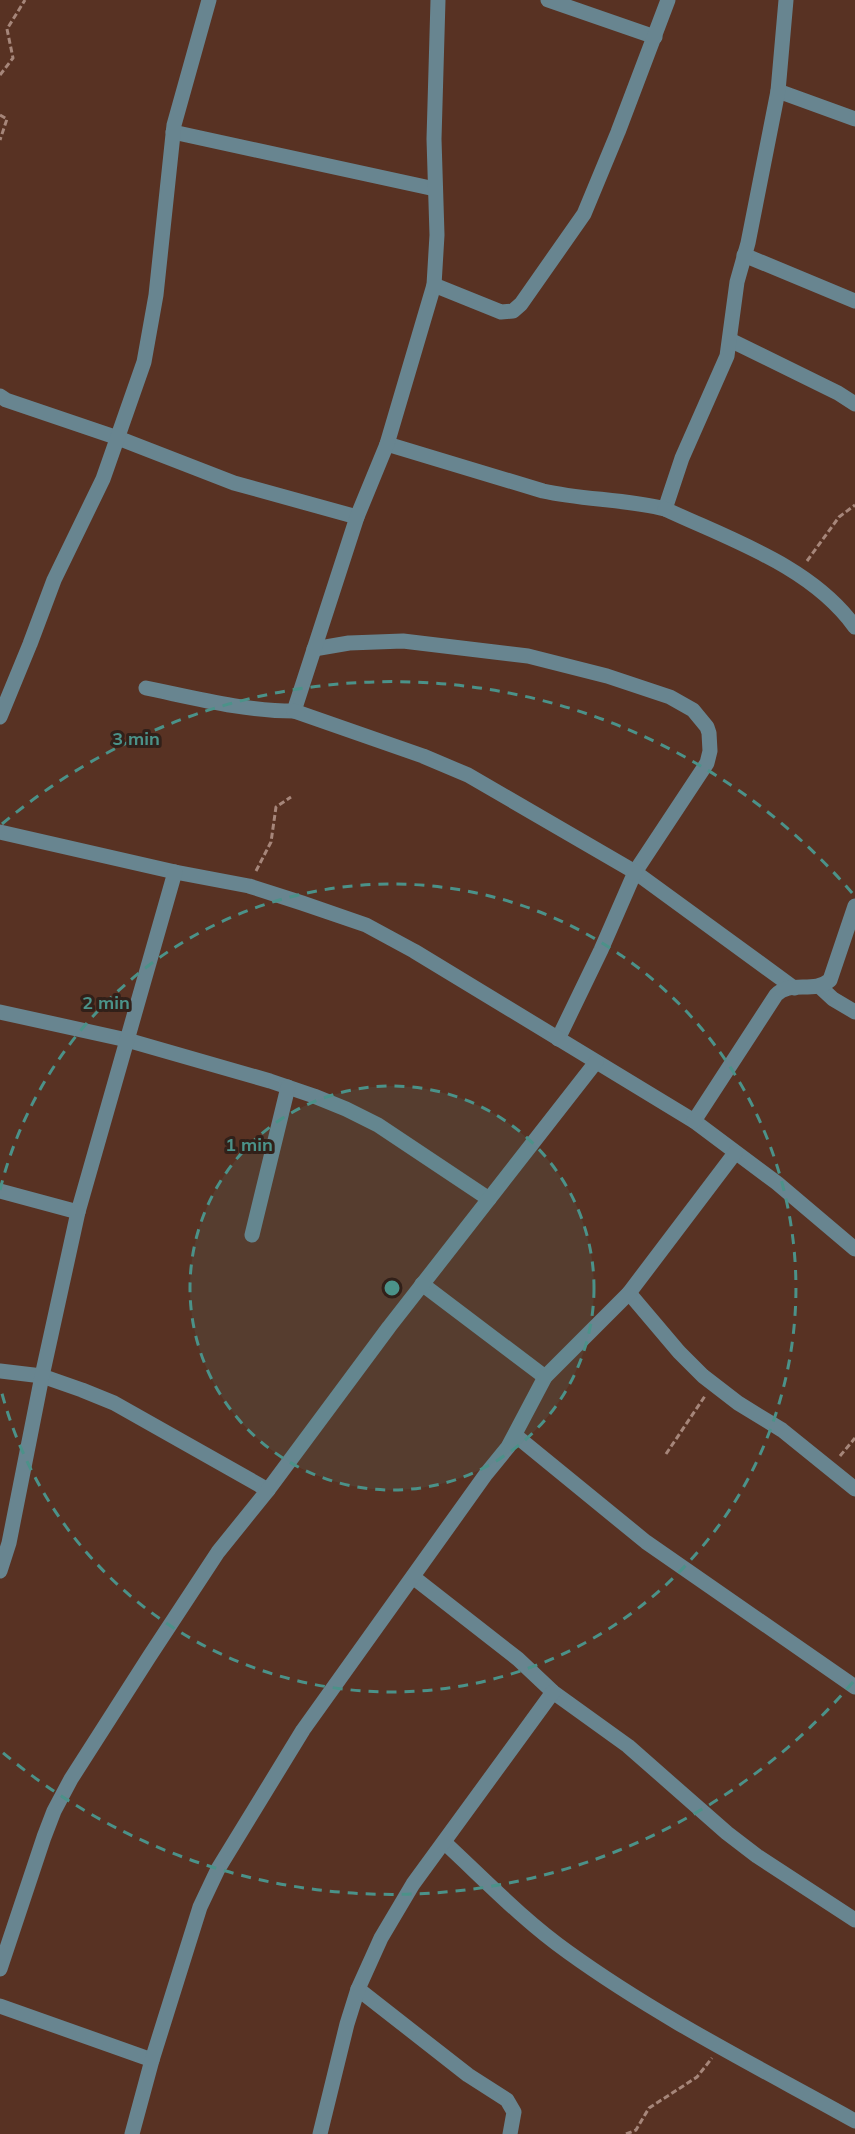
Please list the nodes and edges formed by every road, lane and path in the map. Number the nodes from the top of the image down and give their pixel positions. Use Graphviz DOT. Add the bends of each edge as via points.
graph roads {
  1 [pos="25,0"];
  2 [pos="209,0"];
  3 [pos="438,0"];
  4 [pos="548,0"];
  5 [pos="668,0"];
  6 [pos="786,0"];
  7 [pos="655,37"];
  8 [pos="0,75"];
  9 [pos="778,91"];
  10 [pos="0,115"];
  11 [pos="855,118"];
  12 [pos="173,132"];
  13 [pos="0,140"];
  14 [pos="435,189"];
  15 [pos="744,255"];
  16 [pos="434,285"];
  17 [pos="855,300"];
  18 [pos="730,340"];
  19 [pos="0,396"];
  20 [pos="855,404"];
  21 [pos="118,438"];
  22 [pos="387,444"];
  23 [pos="855,505"];
  24 [pos="665,509"];
  25 [pos="357,517"];
  26 [pos="798,575"];
  27 [pos="855,627"];
  28 [pos="314,649"];
  29 [pos="146,688"];
  30 [pos="294,711"];
  31 [pos="0,717"];
  32 [pos="291,797"];
  33 [pos="0,832"];
  34 [pos="175,872"];
  35 [pos="635,872"];
  36 [pos="249,886"];
  37 [pos="855,906"];
  38 [pos="819,986"];
  39 [pos="794,988"];
  40 [pos="0,1012"];
  41 [pos="855,1012"];
  42 [pos="558,1039"];
  43 [pos="127,1040"];
  44 [pos="596,1062"];
  45 [pos="288,1087"];
  46 [pos="694,1121"];
  47 [pos="735,1153"];
  48 [pos="0,1191"];
  49 [pos="489,1200"];
  50 [pos="78,1212"];
  51 [pos="252,1235"];
  52 [pos="855,1249"];
  53 [pos="422,1284"];
  54 [pos="629,1293"];
  55 [pos="0,1371"];
  56 [pos="42,1376"];
  57 [pos="545,1377"];
  58 [pos="713,1385"];
  59 [pos="515,1434"];
  60 [pos="855,1438"];
  61 [pos="666,1454"];
  62 [pos="829,1469"];
  63 [pos="855,1489"];
  64 [pos="268,1490"];
  65 [pos="4,1543"];
  66 [pos="0,1571"];
  67 [pos="413,1577"];
  68 [pos="855,1687"];
  69 [pos="553,1692"];
  70 [pos="445,1843"];
  71 [pos="855,1920"];
  72 [pos="0,1969"];
  73 [pos="358,1989"];
  74 [pos="0,2006"];
  75 [pos="722,2047"];
  76 [pos="152,2060"];
  77 [pos="855,2121"];
  78 [pos="132,2134"];
  79 [pos="320,2134"];
  80 [pos="510,2134"];
  81 [pos="626,2134"];
  1 -- 8 [label="path" via="7,29 13,58"];
  2 -- 12 [label="street"];
  3 -- 14 [label="street"];
  4 -- 7 [label="street"];
  5 -- 7 [label="street"];
  6 -- 9 [label="street"];
  7 -- 16 [label="street" via="584,214 521,304 508,312 495,311"];
  9 -- 11 [label="street"];
  9 -- 15 [label="street"];
  10 -- 13 [label="path" via="7,119"];
  12 -- 14 [label="street"];
  12 -- 21 [label="street" via="150,336"];
  14 -- 16 [label="street"];
  15 -- 17 [label="street"];
  15 -- 18 [label="street"];
  16 -- 22 [label="street"];
  18 -- 20 [label="street"];
  18 -- 24 [label="street" via="723,367 682,458"];
  19 -- 21 [label="street"];
  21 -- 25 [label="street" via="234,483"];
  21 -- 31 [label="street" via="54,580"];
  22 -- 24 [label="street" via="562,496"];
  22 -- 25 [label="street"];
  23 -- 26 [label="path" via="839,517"];
  24 -- 26 [label="street"];
  25 -- 28 [label="street"];
  26 -- 27 [label="street" via="831,600"];
  28 -- 30 [label="street"];
  28 -- 35 [label="street" via="403,641 528,656 642,687 693,710 710,733 707,763"];
  29 -- 30 [label="street" via="244,707"];
  30 -- 35 [label="street" via="468,775"];
  32 -- 36 [label="path" via="276,807 271,842"];
  33 -- 34 [label="street"];
  34 -- 36 [label="street"];
  34 -- 43 [label="street"];
  35 -- 39 [label="street"];
  35 -- 42 [label="street"];
  36 -- 42 [label="street" via="366,926"];
  37 -- 38 [label="street" via="830,980"];
  38 -- 39 [label="street"];
  38 -- 41 [label="street"];
  39 -- 46 [label="street" via="776,995"];
  40 -- 43 [label="street"];
  42 -- 44 [label="street"];
  43 -- 45 [label="street"];
  43 -- 50 [label="street"];
  44 -- 46 [label="street"];
  44 -- 49 [label="street"];
  45 -- 49 [label="street" via="378,1125"];
  45 -- 51 [label="street"];
  46 -- 47 [label="street"];
  47 -- 52 [label="street"];
  47 -- 54 [label="street"];
  48 -- 50 [label="street"];
  49 -- 53 [label="street"];
  50 -- 56 [label="street"];
  53 -- 57 [label="street"];
  53 -- 64 [label="street"];
  54 -- 57 [label="street"];
  54 -- 58 [label="street"];
  55 -- 56 [label="street"];
  56 -- 64 [label="street" via="114,1403"];
  56 -- 65 [label="street"];
  57 -- 59 [label="street"];
  58 -- 61 [label="path"];
  58 -- 62 [label="street" via="776,1426"];
  59 -- 67 [label="street"];
  59 -- 68 [label="street" via="646,1542"];
  60 -- 62 [label="path"];
  62 -- 63 [label="street"];
  64 -- 72 [label="street" via="218,1552 71,1779 44,1837"];
  65 -- 66 [label="street"];
  67 -- 69 [label="street" via="518,1659"];
  67 -- 76 [label="street" via="303,1730 218,1869 200,1907"];
  69 -- 70 [label="street"];
  69 -- 71 [label="street" via="628,1746 726,1833"];
  70 -- 73 [label="street" via="381,1938"];
  70 -- 75 [label="street" via="566,1950 616,1986"];
  73 -- 79 [label="street"];
  73 -- 80 [label="street" via="468,2075 507,2100 514,2112"];
  74 -- 76 [label="street"];
  75 -- 77 [label="street"];
  75 -- 81 [label="path" via="698,2077 648,2108 636,2130"];
  76 -- 78 [label="street"];
}
